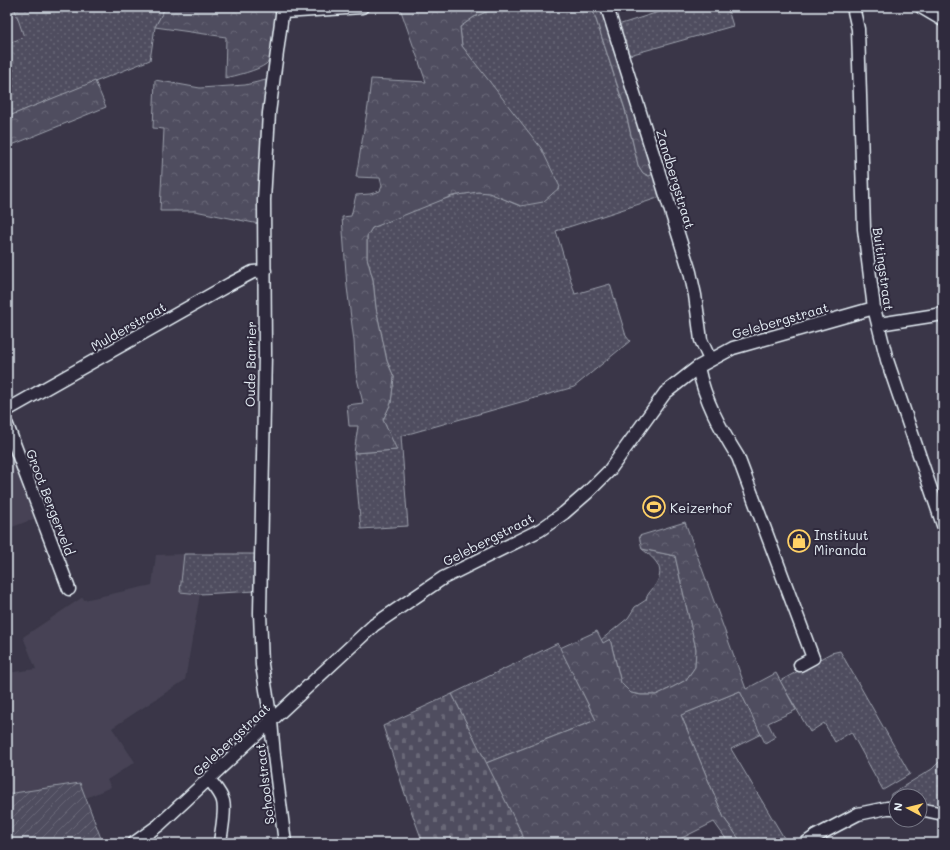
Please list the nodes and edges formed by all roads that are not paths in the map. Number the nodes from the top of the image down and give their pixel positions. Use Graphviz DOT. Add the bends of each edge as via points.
graph roads {
  1 [pos="362,7"];
  2 [pos="607,7"];
  3 [pos="853,7"];
  4 [pos="921,7"];
  5 [pos="283,9"];
  6 [pos="943,20"];
  7 [pos="265,271"];
  8 [pos="874,308"];
  9 [pos="943,314"];
  10 [pos="879,324"];
  11 [pos="710,360"];
  12 [pos="698,367"];
  13 [pos="7,410"];
  14 [pos="7,425"];
  15 [pos="943,525"];
  16 [pos="69,589"];
  17 [pos="800,664"];
  18 [pos="271,721"];
  19 [pos="209,779"];
  20 [pos="888,808"];
  21 [pos="928,811"];
  22 [pos="943,814"];
  23 [pos="134,843"];
  24 [pos="220,843"];
  25 [pos="285,843"];
  26 [pos="806,843"];
  1 -- 5 [label="street"];
  2 -- 11 [label="street, Zandbergstraat" via="690,272 701,340"];
  3 -- 8 [label="street, Buitingstraat" via="858,29 864,229"];
  4 -- 6 [label="street"];
  5 -- 7 [label="street, Oude Barrier" via="269,113 264,200"];
  7 -- 13 [label="street, Mulderstraat" via="253,272 230,284"];
  7 -- 18 [label="street, Oude Barrier" via="260,613 262,665"];
  8 -- 10 [label="street, Buitingstraat"];
  8 -- 11 [label="street, Gelebergstraat" via="733,348"];
  9 -- 10 [label="street"];
  10 -- 15 [label="street, Buitingstraat" via="887,360"];
  11 -- 12 [label="street, Gelebergstraat"];
  12 -- 17 [label="street" via="710,408 738,457 813,658"];
  12 -- 18 [label="street, Gelebergstraat" via="665,393 609,471 564,513 540,530 443,578 374,625"];
  14 -- 16 [label="street, Groot Bergerveld"];
  18 -- 19 [label="street, Gelebergstraat"];
  18 -- 25 [label="street, Schoolstraat"];
  19 -- 23 [label="street, Gelebergstraat" via="159,825"];
  19 -- 24 [label="street" via="223,801"];
  20 -- 26 [label="street" via="858,814"];
  21 -- 22 [label="street"];
}
